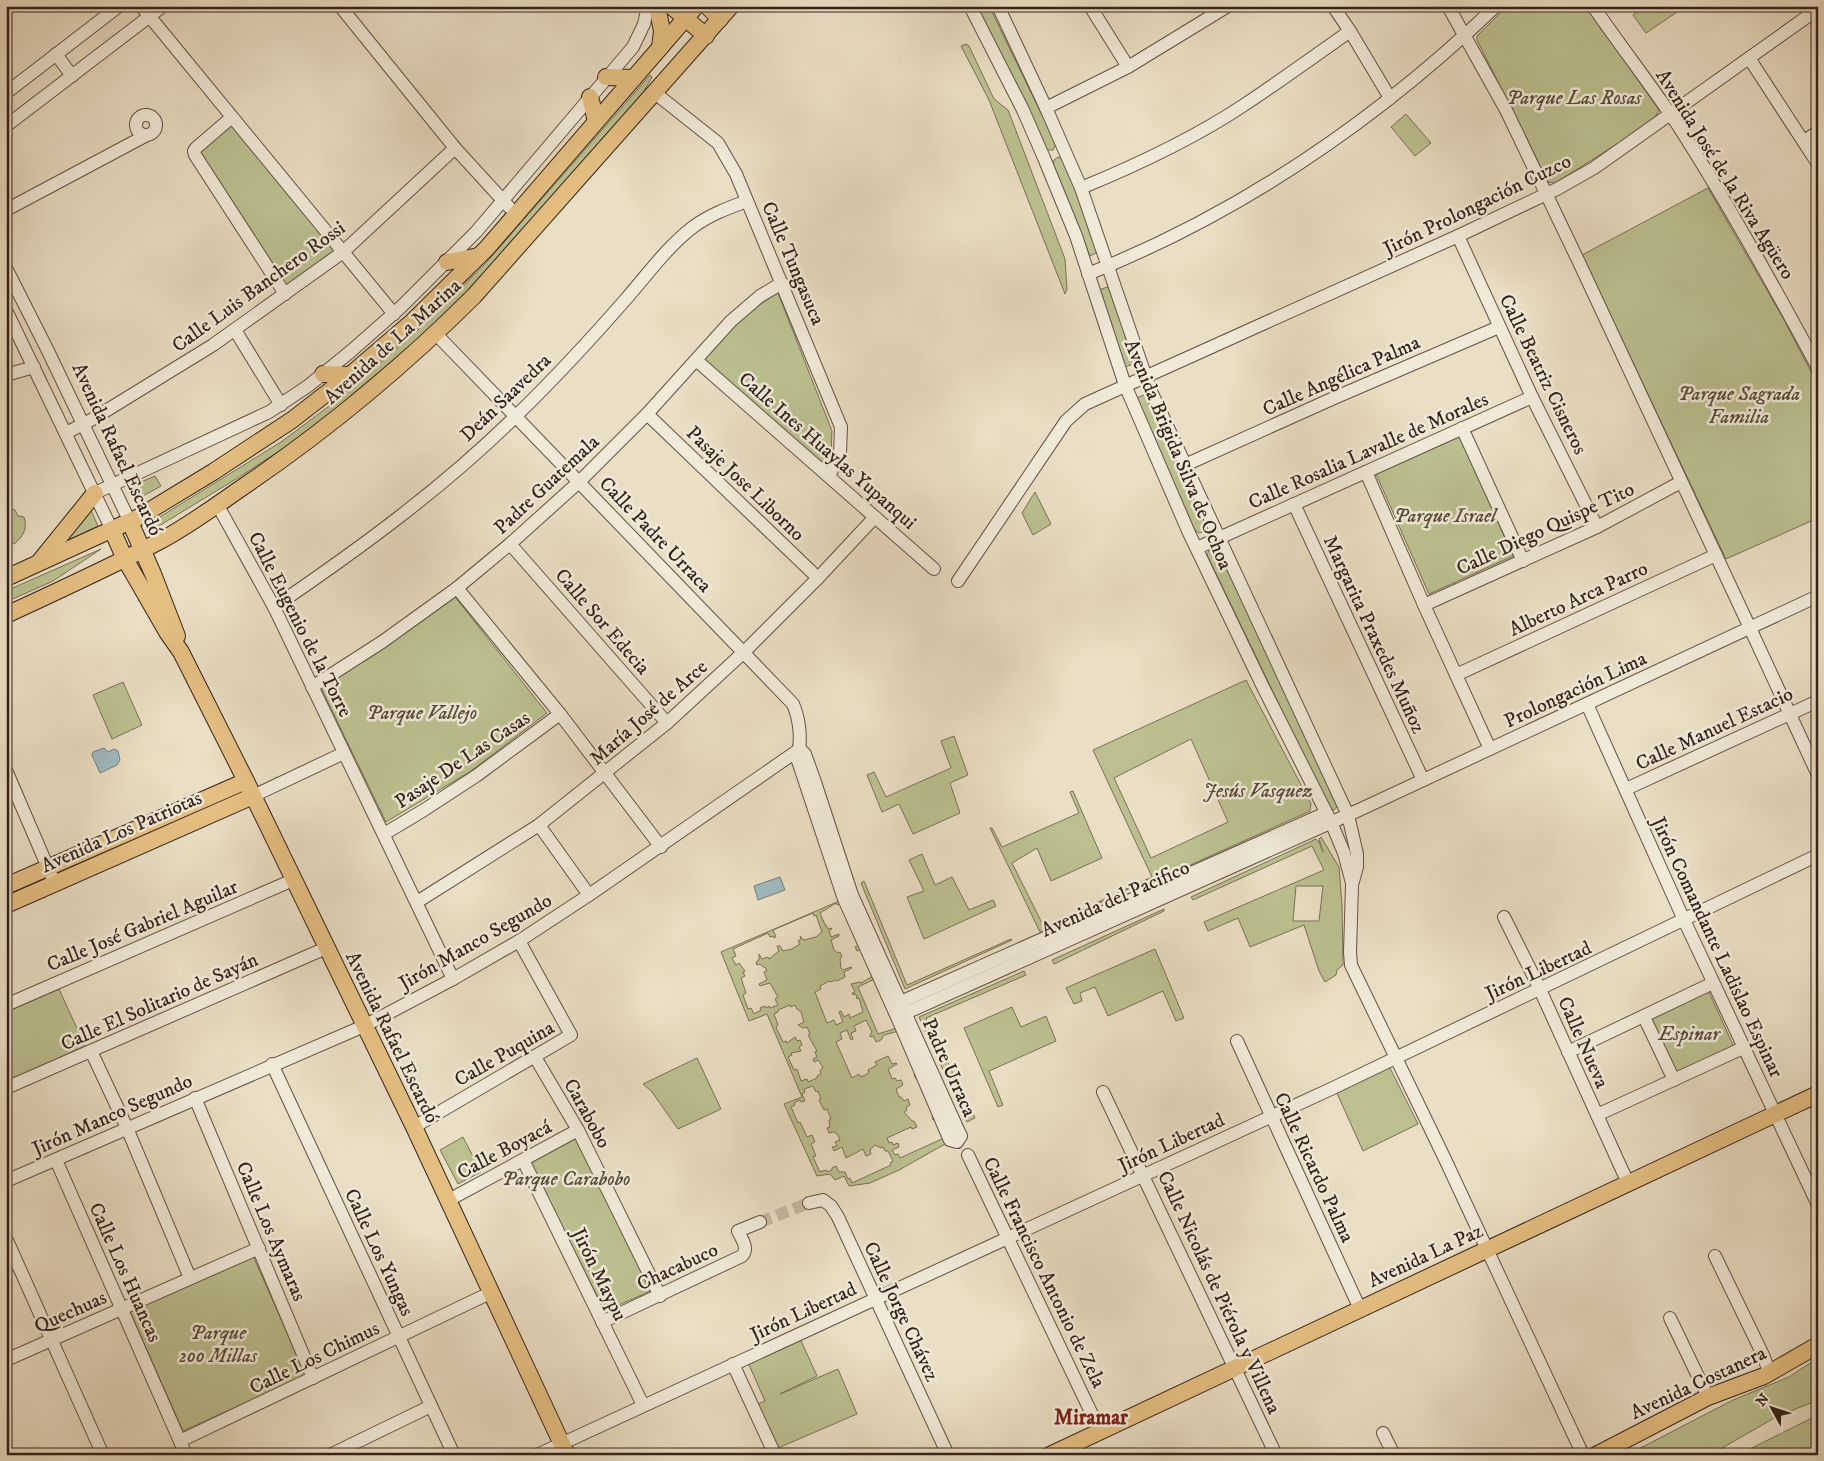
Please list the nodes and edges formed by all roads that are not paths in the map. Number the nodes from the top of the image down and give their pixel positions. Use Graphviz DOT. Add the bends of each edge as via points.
graph roads {
  1 [pos="119,6"];
  2 [pos="141,6"];
  3 [pos="163,6"];
  4 [pos="340,6"];
  5 [pos="648,6"];
  6 [pos="657,6"];
  7 [pos="671,6"];
  8 [pos="707,6"];
  9 [pos="732,6"];
  10 [pos="970,6"];
  11 [pos="998,6"];
  12 [pos="1090,6"];
  13 [pos="1333,6"];
  14 [pos="1448,6"];
  15 [pos="1496,6"];
  16 [pos="1593,6"];
  17 [pos="1221,8"];
  18 [pos="1815,9"];
  19 [pos="691,12"];
  20 [pos="150,16"];
  21 [pos="720,19"];
  22 [pos="1350,31"];
  23 [pos="706,36"];
  24 [pos="1466,36"];
  25 [pos="660,48"];
  26 [pos="56,54"];
  27 [pos="1749,58"];
  28 [pos="1128,67"];
  29 [pos="72,76"];
  30 [pos="606,77"];
  31 [pos="634,78"];
  32 [pos="6,93"];
  33 [pos="655,93"];
  34 [pos="590,97"];
  35 [pos="1390,98"];
  36 [pos="1051,106"];
  37 [pos="1670,114"];
  38 [pos="232,117"];
  39 [pos="596,121"];
  40 [pos="6,126"];
  41 [pos="1818,132"];
  42 [pos="140,135"];
  43 [pos="1804,141"];
  44 [pos="455,148"];
  45 [pos="1064,148"];
  46 [pos="1044,158"];
  47 [pos="1818,164"];
  48 [pos="1081,188"];
  49 [pos="1546,195"];
  50 [pos="503,201"];
  51 [pos="747,201"];
  52 [pos="6,210"];
  53 [pos="517,214"];
  54 [pos="1458,236"];
  55 [pos="343,252"];
  56 [pos="479,256"];
  57 [pos="447,262"];
  58 [pos="1108,266"];
  59 [pos="6,268"];
  60 [pos="1088,274"];
  61 [pos="782,283"];
  62 [pos="285,294"];
  63 [pos="6,310"];
  64 [pos="394,314"];
  65 [pos="1499,328"];
  66 [pos="236,330"];
  67 [pos="436,334"];
  68 [pos="696,360"];
  69 [pos="34,367"];
  70 [pos="1818,368"];
  71 [pos="323,374"];
  72 [pos="350,374"];
  73 [pos="6,375"];
  74 [pos="1145,377"];
  75 [pos="1126,385"];
  76 [pos="1532,397"];
  77 [pos="281,404"];
  78 [pos="647,414"];
  79 [pos="516,416"];
  80 [pos="83,425"];
  81 [pos="1462,428"];
  82 [pos="66,433"];
  83 [pos="1185,465"];
  84 [pos="1366,472"];
  85 [pos="829,476"];
  86 [pos="580,481"];
  87 [pos="1681,482"];
  88 [pos="111,484"];
  89 [pos="95,492"];
  90 [pos="218,504"];
  91 [pos="1294,504"];
  92 [pos="875,516"];
  93 [pos="130,522"];
  94 [pos="1597,527"];
  95 [pos="112,530"];
  96 [pos="1218,538"];
  97 [pos="510,544"];
  98 [pos="50,548"];
  99 [pos="1197,548"];
  100 [pos="143,550"];
  101 [pos="1716,555"];
  102 [pos="125,559"];
  103 [pos="1523,561"];
  104 [pos="38,564"];
  105 [pos="6,568"];
  106 [pos="934,569"];
  107 [pos="6,578"];
  108 [pos="818,578"];
  109 [pos="958,581"];
  110 [pos="457,588"];
  111 [pos="1818,596"];
  112 [pos="1424,605"];
  113 [pos="274,607"];
  114 [pos="6,615"];
  115 [pos="1750,628"];
  116 [pos="181,652"];
  117 [pos="744,652"];
  118 [pos="1456,675"];
  119 [pos="312,687"];
  120 [pos="1818,701"];
  121 [pos="1587,704"];
  122 [pos="560,714"];
  123 [pos="1790,714"];
  124 [pos="667,723"];
  125 [pos="800,749"];
  126 [pos="1490,749"];
  127 [pos="344,753"];
  128 [pos="6,770"];
  129 [pos="606,773"];
  130 [pos="1818,776"];
  131 [pos="1423,780"];
  132 [pos="246,781"];
  133 [pos="1626,789"];
  134 [pos="253,796"];
  135 [pos="1348,815"];
  136 [pos="1328,818"];
  137 [pos="539,825"];
  138 [pos="384,834"];
  139 [pos="661,847"];
  140 [pos="1818,856"];
  141 [pos="48,868"];
  142 [pos="293,880"];
  143 [pos="55,884"];
  144 [pos="1352,885"];
  145 [pos="6,886"];
  146 [pos="589,895"];
  147 [pos="417,902"];
  148 [pos="6,905"];
  149 [pos="1504,917"];
  150 [pos="1684,920"];
  151 [pos="519,941"];
  152 [pos="326,948"];
  153 [pos="453,978"];
  154 [pos="1714,983"];
  155 [pos="1540,989"];
  156 [pos="6,1005"];
  157 [pos="899,1010"];
  158 [pos="1644,1017"];
  159 [pos="364,1026"];
  160 [pos="1236,1041"];
  161 [pos="1744,1048"];
  162 [pos="91,1051"];
  163 [pos="1568,1052"];
  164 [pos="535,1057"];
  165 [pos="1396,1057"];
  166 [pos="272,1064"];
  167 [pos="1674,1080"];
  168 [pos="6,1088"];
  169 [pos="1103,1092"];
  170 [pos="1818,1094"];
  171 [pos="195,1098"];
  172 [pos="1774,1114"];
  173 [pos="1597,1115"];
  174 [pos="1271,1116"];
  175 [pos="414,1127"];
  176 [pos="127,1128"];
  177 [pos="578,1130"];
  178 [pos="968,1155"];
  179 [pos="56,1160"];
  180 [pos="523,1160"];
  181 [pos="1143,1175"];
  182 [pos="6,1181"];
  183 [pos="1628,1183"];
  184 [pos="448,1200"];
  185 [pos="809,1204"];
  186 [pos="1818,1205"];
  187 [pos="760,1222"];
  188 [pos="1007,1237"];
  189 [pos="6,1238"];
  190 [pos="259,1248"];
  191 [pos="1488,1250"];
  192 [pos="1715,1256"];
  193 [pos="190,1278"];
  194 [pos="490,1293"];
  195 [pos="660,1296"];
  196 [pos="875,1298"];
  197 [pos="122,1309"];
  198 [pos="1360,1309"];
  199 [pos="1670,1318"];
  200 [pos="602,1322"];
  201 [pos="399,1337"];
  202 [pos="52,1340"];
  203 [pos="1818,1345"];
  204 [pos="6,1360"];
  205 [pos="733,1364"];
  206 [pos="1236,1368"];
  207 [pos="1769,1373"];
  208 [pos="313,1378"];
  209 [pos="1708,1397"];
  210 [pos="431,1406"];
  211 [pos="643,1406"];
  212 [pos="1100,1432"];
  213 [pos="1383,1433"];
  214 [pos="180,1441"];
  215 [pos="564,1449"];
  216 [pos="103,1455"];
  217 [pos="186,1455"];
  218 [pos="330,1455"];
  219 [pos="454,1455"];
  220 [pos="537,1455"];
  221 [pos="775,1455"];
  222 [pos="948,1455"];
  223 [pos="1050,1455"];
  224 [pos="1276,1455"];
  225 [pos="1394,1455"];
  226 [pos="1583,1455"];
  227 [pos="1596,1455"];
  1 -- 26 [label="street"];
  2 -- 20 [label="street"];
  3 -- 20 [label="street"];
  4 -- 44 [label="street"];
  5 -- 30 [label="street, Avenida de La Marina" via="633,47"];
  6 -- 25 [label="main road" via="662,31"];
  7 -- 19 [label="main road"];
  8 -- 21 [label="main road"];
  9 -- 21 [label="main road, Avenida de La Marina"];
  10 -- 46 [label="street, Avenida Brigida Silva de Ochoa"];
  11 -- 36 [label="street, Avenida Brigida Silva de Ochoa"];
  12 -- 28 [label="street"];
  13 -- 22 [label="street"];
  14 -- 24 [label="street"];
  15 -- 24 [label="street"];
  16 -- 37 [label="street, Avenida José de la Riva Agüero"];
  17 -- 28 [label="street"];
  18 -- 27 [label="street, Jirón Prolongación Cuzco"];
  19 -- 23 [label="main road"];
  19 -- 25 [label="main road, Avenida de La Marina"];
  20 -- 29 [label="street"];
  20 -- 38 [label="street"];
  21 -- 23 [label="main road, Avenida de La Marina"];
  22 -- 35 [label="street"];
  22 -- 48 [label="street" via="1243,106 1202,130 1150,158"];
  23 -- 33 [label="main road, Avenida de La Marina"];
  24 -- 35 [label="street"];
  24 -- 49 [label="street"];
  25 -- 31 [label="main road, Avenida de La Marina"];
  26 -- 29 [label="street"];
  26 -- 32 [label="street"];
  27 -- 37 [label="street, Jirón Prolongación Cuzco"];
  27 -- 43 [label="street"];
  28 -- 36 [label="street"];
  29 -- 40 [label="street"];
  30 -- 31 [label="main road"];
  30 -- 34 [label="street, Avenida de La Marina"];
  31 -- 39 [label="main road, Avenida de La Marina"];
  33 -- 51 [label="street, Calle Tungasuca" via="718,143"];
  33 -- 67 [label="main road, Avenida de La Marina" via="504,264"];
  34 -- 39 [label="main road"];
  34 -- 50 [label="street, Avenida de La Marina"];
  35 -- 58 [label="street" via="1308,158 1234,204"];
  36 -- 45 [label="street, Avenida Brigida Silva de Ochoa"];
  37 -- 49 [label="street, Jirón Prolongación Cuzco" via="1594,168"];
  37 -- 70 [label="street, Avenida José de la Riva Agüero" via="1763,266"];
  38 -- 55 [label="street"];
  38 -- 62 [label="street" via="196,148 195,155"];
  39 -- 53 [label="main road, Avenida de La Marina"];
  41 -- 43 [label="street"];
  42 -- 52 [label="street"];
  43 -- 47 [label="street"];
  44 -- 50 [label="street"];
  44 -- 55 [label="street, Calle Luis Banchero Rossi"];
  45 -- 46 [label="street"];
  45 -- 48 [label="street, Avenida Brigida Silva de Ochoa"];
  46 -- 60 [label="street, Avenida Brigida Silva de Ochoa"];
  48 -- 58 [label="street, Avenida Brigida Silva de Ochoa"];
  49 -- 54 [label="street, Jirón Prolongación Cuzco"];
  49 -- 87 [label="street"];
  50 -- 53 [label="street"];
  50 -- 57 [label="street, Avenida de La Marina"];
  51 -- 61 [label="street, Calle Tungasuca"];
  51 -- 79 [label="street, Deán Saavedra" via="714,213 693,227"];
  53 -- 56 [label="main road, Avenida de La Marina"];
  54 -- 65 [label="street, Calle Beatriz Cisneros"];
  54 -- 74 [label="street, Jirón Prolongación Cuzco"];
  55 -- 62 [label="street, Calle Luis Banchero Rossi"];
  55 -- 64 [label="street"];
  56 -- 57 [label="main road"];
  56 -- 72 [label="main road, Avenida de La Marina" via="413,321"];
  57 -- 64 [label="street, Avenida de La Marina"];
  58 -- 60 [label="street"];
  58 -- 74 [label="street, Avenida Brigida Silva de Ochoa"];
  59 -- 80 [label="street, Avenida Rafael Escardó"];
  60 -- 75 [label="street, Avenida Brigida Silva de Ochoa"];
  61 -- 68 [label="street, Padre Guatemala" via="746,307"];
  61 -- 85 [label="street, Calle Tungasuca" via="840,426 840,454"];
  62 -- 66 [label="street, Calle Luis Banchero Rossi"];
  63 -- 69 [label="street, Avenida Rafael Escardó"];
  64 -- 71 [label="street, Avenida de La Marina"];
  65 -- 76 [label="street, Calle Beatriz Cisneros"];
  65 -- 83 [label="street, Calle Angélica Palma"];
  66 -- 77 [label="street"];
  66 -- 80 [label="street, Calle Luis Banchero Rossi"];
  67 -- 79 [label="street, Calle Padre Urraca"];
  67 -- 90 [label="main road, Avenida de La Marina" via="323,430"];
  68 -- 78 [label="street, Padre Guatemala"];
  68 -- 85 [label="street, Calle Ines Huaylas Yupanqui"];
  69 -- 73 [label="street"];
  69 -- 82 [label="street, Avenida Rafael Escardó"];
  71 -- 72 [label="main road"];
  71 -- 77 [label="street, Avenida de La Marina"];
  72 -- 93 [label="main road, Avenida de La Marina" via="292,420"];
  74 -- 75 [label="street, Jirón Prolongación Cuzco"];
  74 -- 83 [label="street, Avenida Brigida Silva de Ochoa"];
  75 -- 99 [label="street, Avenida Brigida Silva de Ochoa"];
  75 -- 109 [label="street, Jirón Prolongación Cuzco" via="1084,404 1066,421"];
  76 -- 81 [label="street, Calle Rosalia Lavalle de Morales"];
  76 -- 94 [label="street, Calle Beatriz Cisneros"];
  77 -- 88 [label="street, Avenida de La Marina"];
  78 -- 86 [label="street, Padre Guatemala"];
  78 -- 108 [label="street, Pasaje Jose Liborno"];
  79 -- 86 [label="street, Calle Padre Urraca"];
  79 -- 113 [label="street, Deán Saavedra" via="443,483"];
  80 -- 82 [label="street, Calle Luis Banchero Rossi"];
  80 -- 88 [label="street, Avenida Rafael Escardó"];
  81 -- 84 [label="street, Calle Rosalia Lavalle de Morales"];
  81 -- 103 [label="street"];
  82 -- 89 [label="street, Avenida Rafael Escardó"];
  83 -- 96 [label="street, Avenida Brigida Silva de Ochoa"];
  84 -- 91 [label="street, Calle Rosalia Lavalle de Morales"];
  84 -- 112 [label="street"];
  85 -- 92 [label="street, Calle Ines Huaylas Yupanqui"];
  86 -- 97 [label="street, Padre Guatemala"];
  86 -- 117 [label="street, Calle Padre Urraca"];
  87 -- 94 [label="street, Calle Diego Quispe Tito"];
  87 -- 101 [label="street"];
  88 -- 89 [label="street, Avenida de La Marina"];
  88 -- 93 [label="street, Avenida Rafael Escardó"];
  89 -- 95 [label="street, Avenida Rafael Escardó"];
  89 -- 98 [label="main road"];
  90 -- 100 [label="main road, Avenida de La Marina"];
  90 -- 113 [label="street, Calle Eugenio de la Torre"];
  91 -- 96 [label="street, Calle Rosalia Lavalle de Morales"];
  91 -- 131 [label="street, Margarita Praxedes Muñoz"];
  92 -- 106 [label="street, Calle Ines Huaylas Yupanqui"];
  92 -- 108 [label="street, María José de Arce"];
  93 -- 95 [label="main road, Avenida de La Marina"];
  93 -- 100 [label="main road, Avenida Rafael Escardó"];
  94 -- 103 [label="street, Calle Diego Quispe Tito"];
  95 -- 102 [label="main road, Avenida Rafael Escardó"];
  95 -- 104 [label="main road, Avenida de La Marina"];
  96 -- 99 [label="street, Calle Rosalia Lavalle de Morales"];
  96 -- 135 [label="street, Avenida Brigida Silva de Ochoa"];
  97 -- 110 [label="street, Padre Guatemala"];
  97 -- 124 [label="street, Calle Sor Edecia"];
  98 -- 104 [label="main road"];
  98 -- 105 [label="main road"];
  99 -- 136 [label="street, Avenida Brigida Silva de Ochoa"];
  100 -- 102 [label="main road, Avenida de La Marina"];
  100 -- 116 [label="main road, Avenida Rafael Escardó" via="174,626"];
  101 -- 115 [label="street"];
  101 -- 118 [label="street, Alberto Arca Parro"];
  102 -- 114 [label="main road, Avenida de La Marina"];
  102 -- 116 [label="main road, Avenida Rafael Escardó"];
  103 -- 112 [label="street, Calle Diego Quispe Tito"];
  104 -- 107 [label="main road, Avenida de La Marina"];
  108 -- 117 [label="street, María José de Arce"];
  110 -- 119 [label="street, Padre Guatemala"];
  110 -- 122 [label="street"];
  111 -- 115 [label="street, Prolongación Lima"];
  112 -- 118 [label="street"];
  113 -- 119 [label="street, Calle Eugenio de la Torre"];
  115 -- 121 [label="street, Prolongación Lima"];
  115 -- 123 [label="street"];
  116 -- 132 [label="main road, Avenida Rafael Escardó"];
  117 -- 124 [label="street, María José de Arce"];
  117 -- 125 [label="street, Padre Urraca" via="793,704 797,712"];
  118 -- 126 [label="street"];
  119 -- 127 [label="street, Calle Eugenio de la Torre"];
  120 -- 123 [label="street, Calle Manuel Estacio"];
  121 -- 126 [label="street, Prolongación Lima"];
  121 -- 133 [label="street, Jirón Comandante Ladislao Espinar"];
  122 -- 129 [label="street"];
  122 -- 138 [label="street, Pasaje De Las Casas" via="476,776"];
  123 -- 130 [label="street"];
  123 -- 133 [label="street, Calle Manuel Estacio"];
  124 -- 129 [label="street, María José de Arce"];
  125 -- 139 [label="street, Jirón Manco Segundo"];
  125 -- 157 [label="street, Padre Urraca" via="815,782 852,895"];
  126 -- 131 [label="street, Prolongación Lima"];
  127 -- 134 [label="street"];
  127 -- 138 [label="street, Calle Eugenio de la Torre"];
  128 -- 141 [label="street"];
  129 -- 137 [label="street, María José de Arce"];
  129 -- 139 [label="street"];
  131 -- 135 [label="street, Prolongación Lima"];
  132 -- 134 [label="main road, Avenida Rafael Escardó"];
  132 -- 141 [label="main road, Avenida Los Patriotas"];
  133 -- 150 [label="street, Jirón Comandante Ladislao Espinar"];
  134 -- 142 [label="main road, Avenida Rafael Escardó"];
  134 -- 143 [label="main road, Avenida Los Patriotas"];
  135 -- 136 [label="street, Avenida del Pacifico"];
  135 -- 144 [label="street, Avenida Brigida Silva de Ochoa" via="1357,854"];
  136 -- 144 [label="street, Avenida Brigida Silva de Ochoa" via="1344,853"];
  136 -- 157 [label="street, Avenida del Pacifico"];
  137 -- 146 [label="street"];
  137 -- 147 [label="street, María José de Arce"];
  138 -- 147 [label="street, Calle Eugenio de la Torre"];
  139 -- 146 [label="street, Jirón Manco Segundo"];
  140 -- 150 [label="street, Jirón Libertad"];
  141 -- 143 [label="street"];
  141 -- 145 [label="main road, Avenida Los Patriotas"];
  142 -- 152 [label="main road, Avenida Rafael Escardó"];
  142 -- 156 [label="street, Calle José Gabriel Aguilar"];
  143 -- 148 [label="main road, Avenida Los Patriotas"];
  144 -- 165 [label="street, Avenida Brigida Silva de Ochoa" via="1351,965"];
  146 -- 151 [label="street, Jirón Manco Segundo"];
  147 -- 153 [label="street, Calle Eugenio de la Torre"];
  149 -- 155 [label="street, Calle Nueva"];
  150 -- 154 [label="street, Jirón Comandante Ladislao Espinar"];
  150 -- 155 [label="street, Jirón Libertad"];
  151 -- 153 [label="street, Jirón Manco Segundo"];
  151 -- 164 [label="street, Calle Puquina" via="571,1035"];
  152 -- 159 [label="main road, Avenida Rafael Escardó"];
  152 -- 162 [label="street, Calle El Solitario de Sayán"];
  153 -- 159 [label="street, Jirón Manco Segundo"];
  154 -- 158 [label="street"];
  154 -- 161 [label="street, Jirón Comandante Ladislao Espinar"];
  155 -- 163 [label="street, Calle Nueva"];
  155 -- 165 [label="street, Jirón Libertad"];
  157 -- 157 [label="street, Padre Urraca" via="948,1136 957,1142 961,1136"];
  158 -- 163 [label="street"];
  158 -- 167 [label="street"];
  159 -- 166 [label="street, Jirón Manco Segundo"];
  159 -- 175 [label="main road, Avenida Rafael Escardó"];
  160 -- 174 [label="street, Calle Ricardo Palma"];
  161 -- 167 [label="street"];
  161 -- 172 [label="street, Jirón Comandante Ladislao Espinar"];
  162 -- 168 [label="street, Calle El Solitario de Sayán"];
  162 -- 176 [label="street"];
  163 -- 173 [label="street, Calle Nueva"];
  164 -- 175 [label="street, Calle Puquina"];
  164 -- 177 [label="street, Carabobo"];
  165 -- 174 [label="street, Jirón Libertad"];
  165 -- 191 [label="street, Avenida Brigida Silva de Ochoa"];
  166 -- 171 [label="street, Jirón Manco Segundo"];
  166 -- 201 [label="street, Calle Los Yungas"];
  167 -- 173 [label="street"];
  169 -- 181 [label="street, Calle Nicolás de Piérola y Villena"];
  170 -- 172 [label="main road, Avenida La Paz"];
  171 -- 176 [label="street, Jirón Manco Segundo"];
  171 -- 190 [label="street, Calle Los Aymaras"];
  172 -- 183 [label="main road, Avenida La Paz"];
  172 -- 186 [label="street, Jirón Comandante Ladislao Espinar"];
  173 -- 183 [label="street, Calle Nueva"];
  174 -- 181 [label="street, Jirón Libertad"];
  174 -- 198 [label="street, Calle Ricardo Palma"];
  175 -- 184 [label="main road, Avenida Rafael Escardó"];
  176 -- 179 [label="street, Jirón Manco Segundo"];
  176 -- 193 [label="street"];
  177 -- 180 [label="street, Calle Boyacá"];
  177 -- 195 [label="street, Carabobo"];
  178 -- 188 [label="street, Calle Francisco Antonio de Zela"];
  179 -- 182 [label="street, Jirón Manco Segundo"];
  179 -- 197 [label="street, Calle Los Huancas"];
  180 -- 184 [label="street, Calle Boyacá"];
  180 -- 200 [label="street, Jirón Maypu"];
  181 -- 188 [label="street, Jirón Libertad"];
  181 -- 206 [label="street, Calle Nicolás de Piérola y Villena"];
  183 -- 191 [label="main road, Avenida La Paz"];
  184 -- 194 [label="main road, Avenida Rafael Escardó"];
  185 -- 196 [label="street, Calle Jorge Chávez" via="824,1200 832,1206"];
  187 -- 195 [label="street, Chacabuco" via="738,1231 746,1248 742,1256"];
  188 -- 196 [label="street, Jirón Libertad"];
  188 -- 212 [label="street, Calle Francisco Antonio de Zela"];
  189 -- 202 [label="street"];
  190 -- 193 [label="street, Quechuas"];
  190 -- 208 [label="street, Calle Los Aymaras"];
  191 -- 198 [label="main road, Avenida La Paz"];
  191 -- 226 [label="street, Avenida Brigida Silva de Ochoa"];
  192 -- 207 [label="street"];
  193 -- 197 [label="street, Quechuas"];
  194 -- 201 [label="street, Calle Los Chimus"];
  194 -- 215 [label="main road, Avenida Rafael Escardó"];
  195 -- 200 [label="street, Chacabuco"];
  196 -- 205 [label="street, Jirón Libertad"];
  196 -- 222 [label="street, Calle Jorge Chávez"];
  197 -- 202 [label="street, Quechuas"];
  197 -- 214 [label="street, Calle Los Huancas"];
  198 -- 206 [label="main road, Avenida La Paz"];
  199 -- 209 [label="street"];
  200 -- 211 [label="street, Jirón Maypu"];
  201 -- 208 [label="street, Calle Los Chimus"];
  201 -- 210 [label="street, Calle Los Yungas"];
  202 -- 204 [label="street, Quechuas"];
  202 -- 216 [label="street"];
  203 -- 207 [label="main road, Avenida Costanera"];
  205 -- 211 [label="street, Jirón Libertad"];
  205 -- 221 [label="street"];
  206 -- 212 [label="main road, Avenida La Paz"];
  206 -- 224 [label="street, Calle Nicolás de Piérola y Villena"];
  207 -- 209 [label="main road, Avenida Costanera"];
  208 -- 214 [label="street, Calle Los Chimus"];
  209 -- 227 [label="main road, Avenida Costanera"];
  210 -- 218 [label="street"];
  210 -- 219 [label="street, Calle Los Yungas"];
  211 -- 215 [label="street, Jirón Libertad"];
  212 -- 223 [label="main road, Avenida La Paz"];
  213 -- 225 [label="street"];
  214 -- 217 [label="street, Calle Los Huancas"];
  215 -- 220 [label="street, Jirón Libertad"];
}
